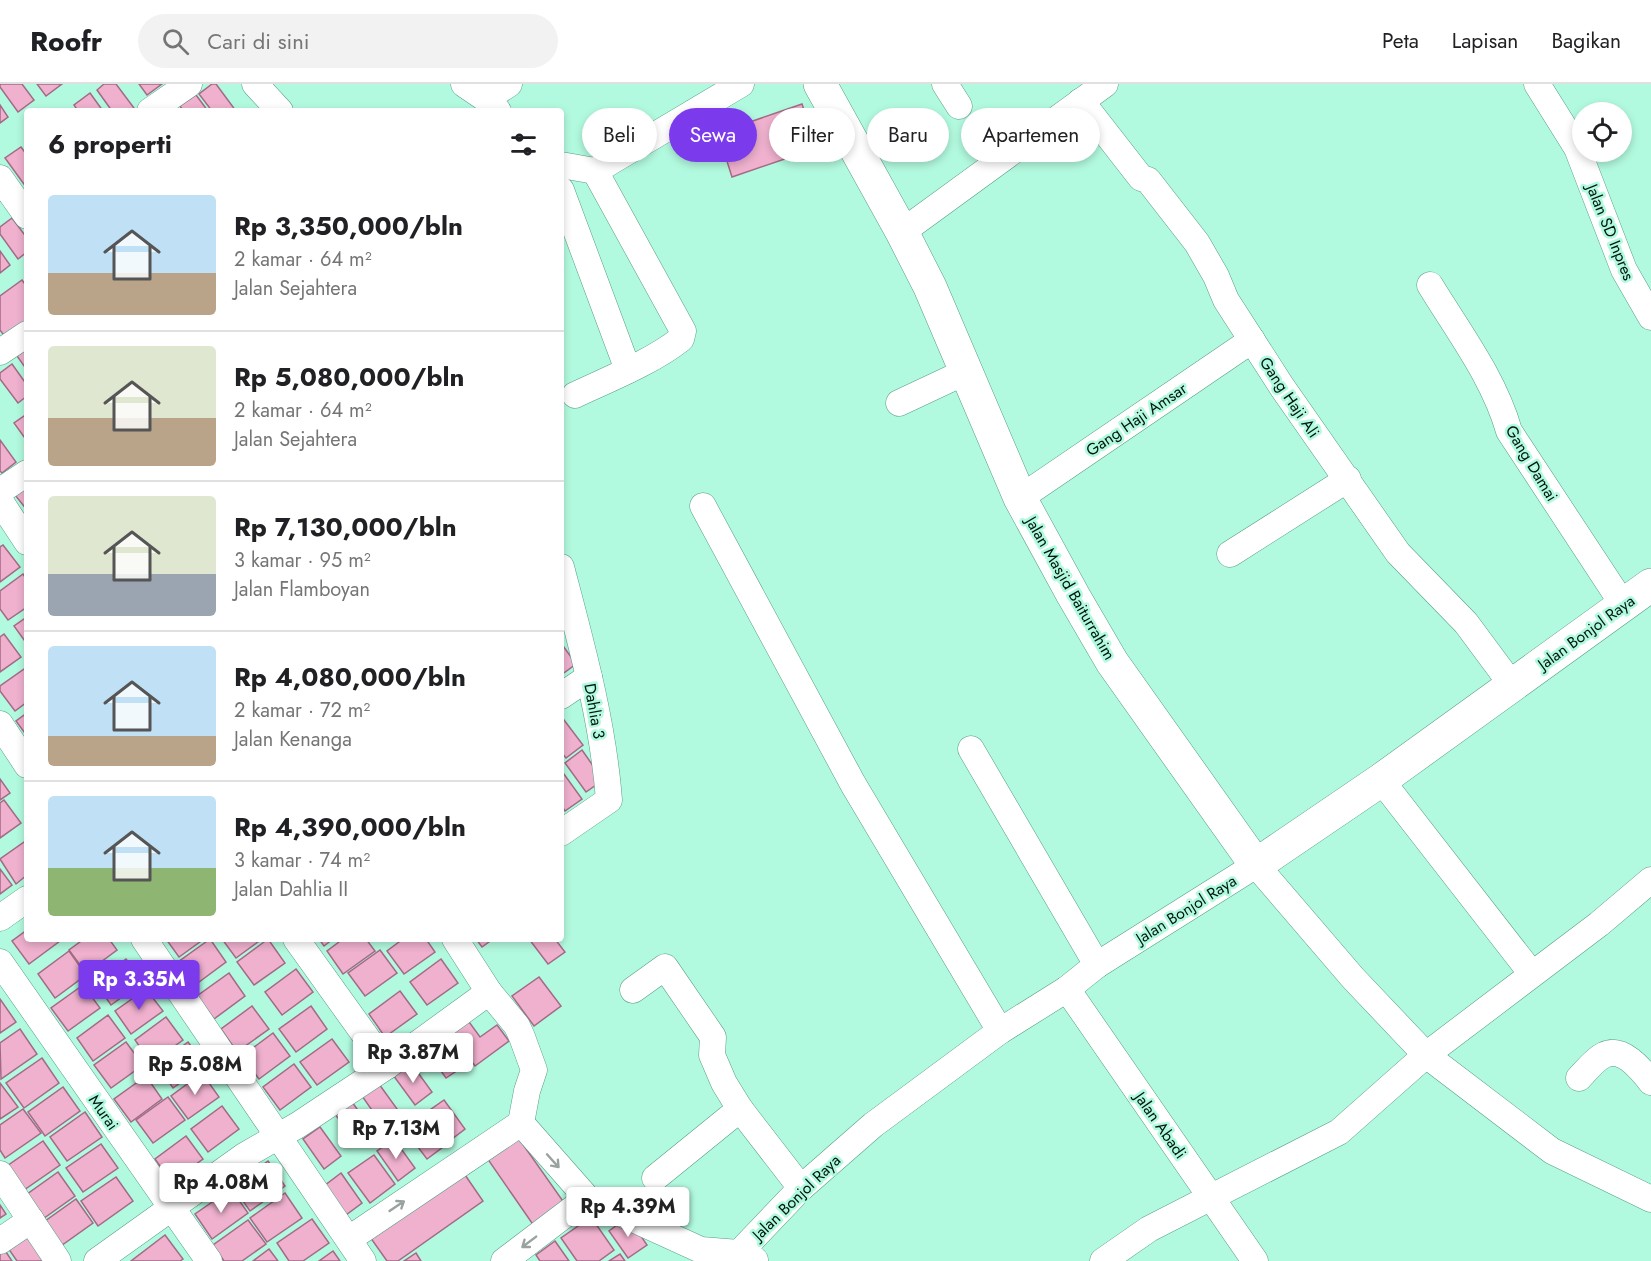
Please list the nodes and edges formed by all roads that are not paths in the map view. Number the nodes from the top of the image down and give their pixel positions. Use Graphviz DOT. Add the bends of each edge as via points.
graph roads {
  1 [pos="189,84"];
  2 [pos="255,84"];
  3 [pos="464,84"];
  4 [pos="510,84"];
  5 [pos="741,84"];
  6 [pos="820,84"];
  7 [pos="945,84"];
  8 [pos="1105,84"];
  9 [pos="1537,84"];
  10 [pos="1081,101"];
  11 [pos="492,105"];
  12 [pos="959,106"];
  13 [pos="154,108"];
  14 [pos="277,108"];
  15 [pos="564,166"];
  16 [pos="595,171"];
  17 [pos="0,178"];
  18 [pos="564,198"];
  19 [pos="18,208"];
  20 [pos="902,232"];
  21 [pos="1430,285"];
  22 [pos="1651,317"];
  23 [pos="24,336"];
  24 [pos="1252,340"];
  25 [pos="0,352"];
  26 [pos="628,370"];
  27 [pos="965,372"];
  28 [pos="574,395"];
  29 [pos="899,403"];
  30 [pos="24,474"];
  31 [pos="1348,479"];
  32 [pos="0,491"];
  33 [pos="1020,498"];
  34 [pos="0,501"];
  35 [pos="703,506"];
  36 [pos="24,537"];
  37 [pos="1230,554"];
  38 [pos="564,579"];
  39 [pos="1651,585"];
  40 [pos="1624,606"];
  41 [pos="589,677"];
  42 [pos="1512,685"];
  43 [pos="564,694"];
  44 [pos="0,724"];
  45 [pos="971,749"];
  46 [pos="24,760"];
  47 [pos="1381,780"];
  48 [pos="564,831"];
  49 [pos="1256,865"];
  50 [pos="1651,880"];
  51 [pos="24,901"];
  52 [pos="0,918"];
  53 [pos="146,942"];
  54 [pos="298,942"];
  55 [pos="457,942"];
  56 [pos="0,962"];
  57 [pos="1097,965"];
  58 [pos="1532,974"];
  59 [pos="1067,989"];
  60 [pos="633,990"];
  61 [pos="489,992"];
  62 [pos="1000,1030"];
  63 [pos="1426,1055"];
  64 [pos="387,1066"];
  65 [pos="1579,1078"];
  66 [pos="1651,1082"];
  67 [pos="740,1109"];
  68 [pos="521,1123"];
  69 [pos="278,1135"];
  70 [pos="0,1174"];
  71 [pos="655,1178"];
  72 [pos="801,1188"];
  73 [pos="1210,1197"];
  74 [pos="587,1198"];
  75 [pos="1651,1199"];
  76 [pos="171,1208"];
  77 [pos="31,1220"];
  78 [pos="349,1239"];
  79 [pos="0,1241"];
  80 [pos="693,1256"];
  81 [pos="748,1257"];
  82 [pos="58,1261"];
  83 [pos="97,1261"];
  84 [pos="208,1261"];
  85 [pos="363,1261"];
  86 [pos="504,1261"];
  87 [pos="1103,1261"];
  88 [pos="1256,1261"];
  1 -- 13 [label="street"];
  2 -- 14 [label="street"];
  3 -- 11 [label="street"];
  4 -- 11 [label="street"];
  5 -- 16 [label="street"];
  6 -- 20 [label="street, Jalan Masjid Baiturrahim"];
  7 -- 12 [label="street"];
  8 -- 10 [label="street"];
  9 -- 22 [label="street, Jalan SD Inpres" via="1577,148 1624,270"];
  10 -- 20 [label="street"];
  10 -- 24 [label="street, Gang Haji Ali" via="1197,243"];
  15 -- 16 [label="street"];
  16 -- 26 [label="street" via="683,330 674,345"];
  17 -- 19 [label="street"];
  18 -- 26 [label="street"];
  20 -- 27 [label="street, Jalan Masjid Baiturrahim" via="924,291"];
  21 -- 40 [label="street, Gang Damai" via="1479,365 1503,410 1509,431"];
  23 -- 25 [label="street"];
  24 -- 31 [label="street, Gang Haji Ali"];
  24 -- 33 [label="street, Gang Haji Amsar"];
  26 -- 28 [label="street"];
  27 -- 29 [label="street"];
  27 -- 33 [label="street, Jalan Masjid Baiturrahim"];
  30 -- 32 [label="street"];
  31 -- 37 [label="street"];
  31 -- 42 [label="street, Gang Haji Ali" via="1398,553 1466,623"];
  33 -- 49 [label="street, Jalan Masjid Baiturrahim" via="1112,662"];
  34 -- 36 [label="street"];
  35 -- 62 [label="street" via="853,784"];
  38 -- 41 [label="street, Dahlia 3"];
  39 -- 40 [label="street, Jalan Bonjol Raya"];
  40 -- 42 [label="street, Jalan Bonjol Raya"];
  41 -- 43 [label="street"];
  41 -- 48 [label="street, Dahlia 3" via="609,800"];
  42 -- 47 [label="street, Jalan Bonjol Raya"];
  44 -- 46 [label="street"];
  45 -- 57 [label="street"];
  47 -- 49 [label="street, Jalan Bonjol Raya"];
  47 -- 58 [label="street"];
  49 -- 57 [label="street, Jalan Bonjol Raya"];
  49 -- 63 [label="street" via="1353,978"];
  50 -- 58 [label="street"];
  51 -- 52 [label="street"];
  53 -- 69 [label="street"];
  54 -- 64 [label="street"];
  55 -- 61 [label="street"];
  56 -- 76 [label="street, Murai"];
  57 -- 59 [label="street, Jalan Bonjol Raya"];
  58 -- 63 [label="street"];
  59 -- 62 [label="street, Jalan Bonjol Raya"];
  59 -- 73 [label="street, Jalan Abadi"];
  60 -- 67 [label="street" via="664,967 713,1037 712,1055"];
  61 -- 64 [label="street"];
  61 -- 68 [label="street" via="517,1026 534,1070"];
  62 -- 72 [label="street, Jalan Bonjol Raya" via="873,1125"];
  63 -- 73 [label="street" via="1339,1132"];
  63 -- 75 [label="street" via="1552,1151"];
  64 -- 69 [label="street"];
  65 -- 66 [label="street" via="1602,1056 1613,1052 1623,1055"];
  67 -- 71 [label="street"];
  67 -- 72 [label="street"];
  68 -- 74 [label="street, one-way"];
  78 -- 68 [label="street, one-way"];
  69 -- 76 [label="street"];
  69 -- 78 [label="street"];
  70 -- 77 [label="street"];
  72 -- 81 [label="street, Jalan Bonjol Raya"];
  73 -- 87 [label="street" via="1149,1229"];
  73 -- 88 [label="street, Jalan Abadi"];
  74 -- 80 [label="street"];
  74 -- 86 [label="street, one-way"];
  76 -- 83 [label="street"];
  76 -- 84 [label="street, Murai"];
  77 -- 79 [label="street"];
  77 -- 82 [label="street"];
  78 -- 85 [label="street"];
  80 -- 81 [label="street"];
}
